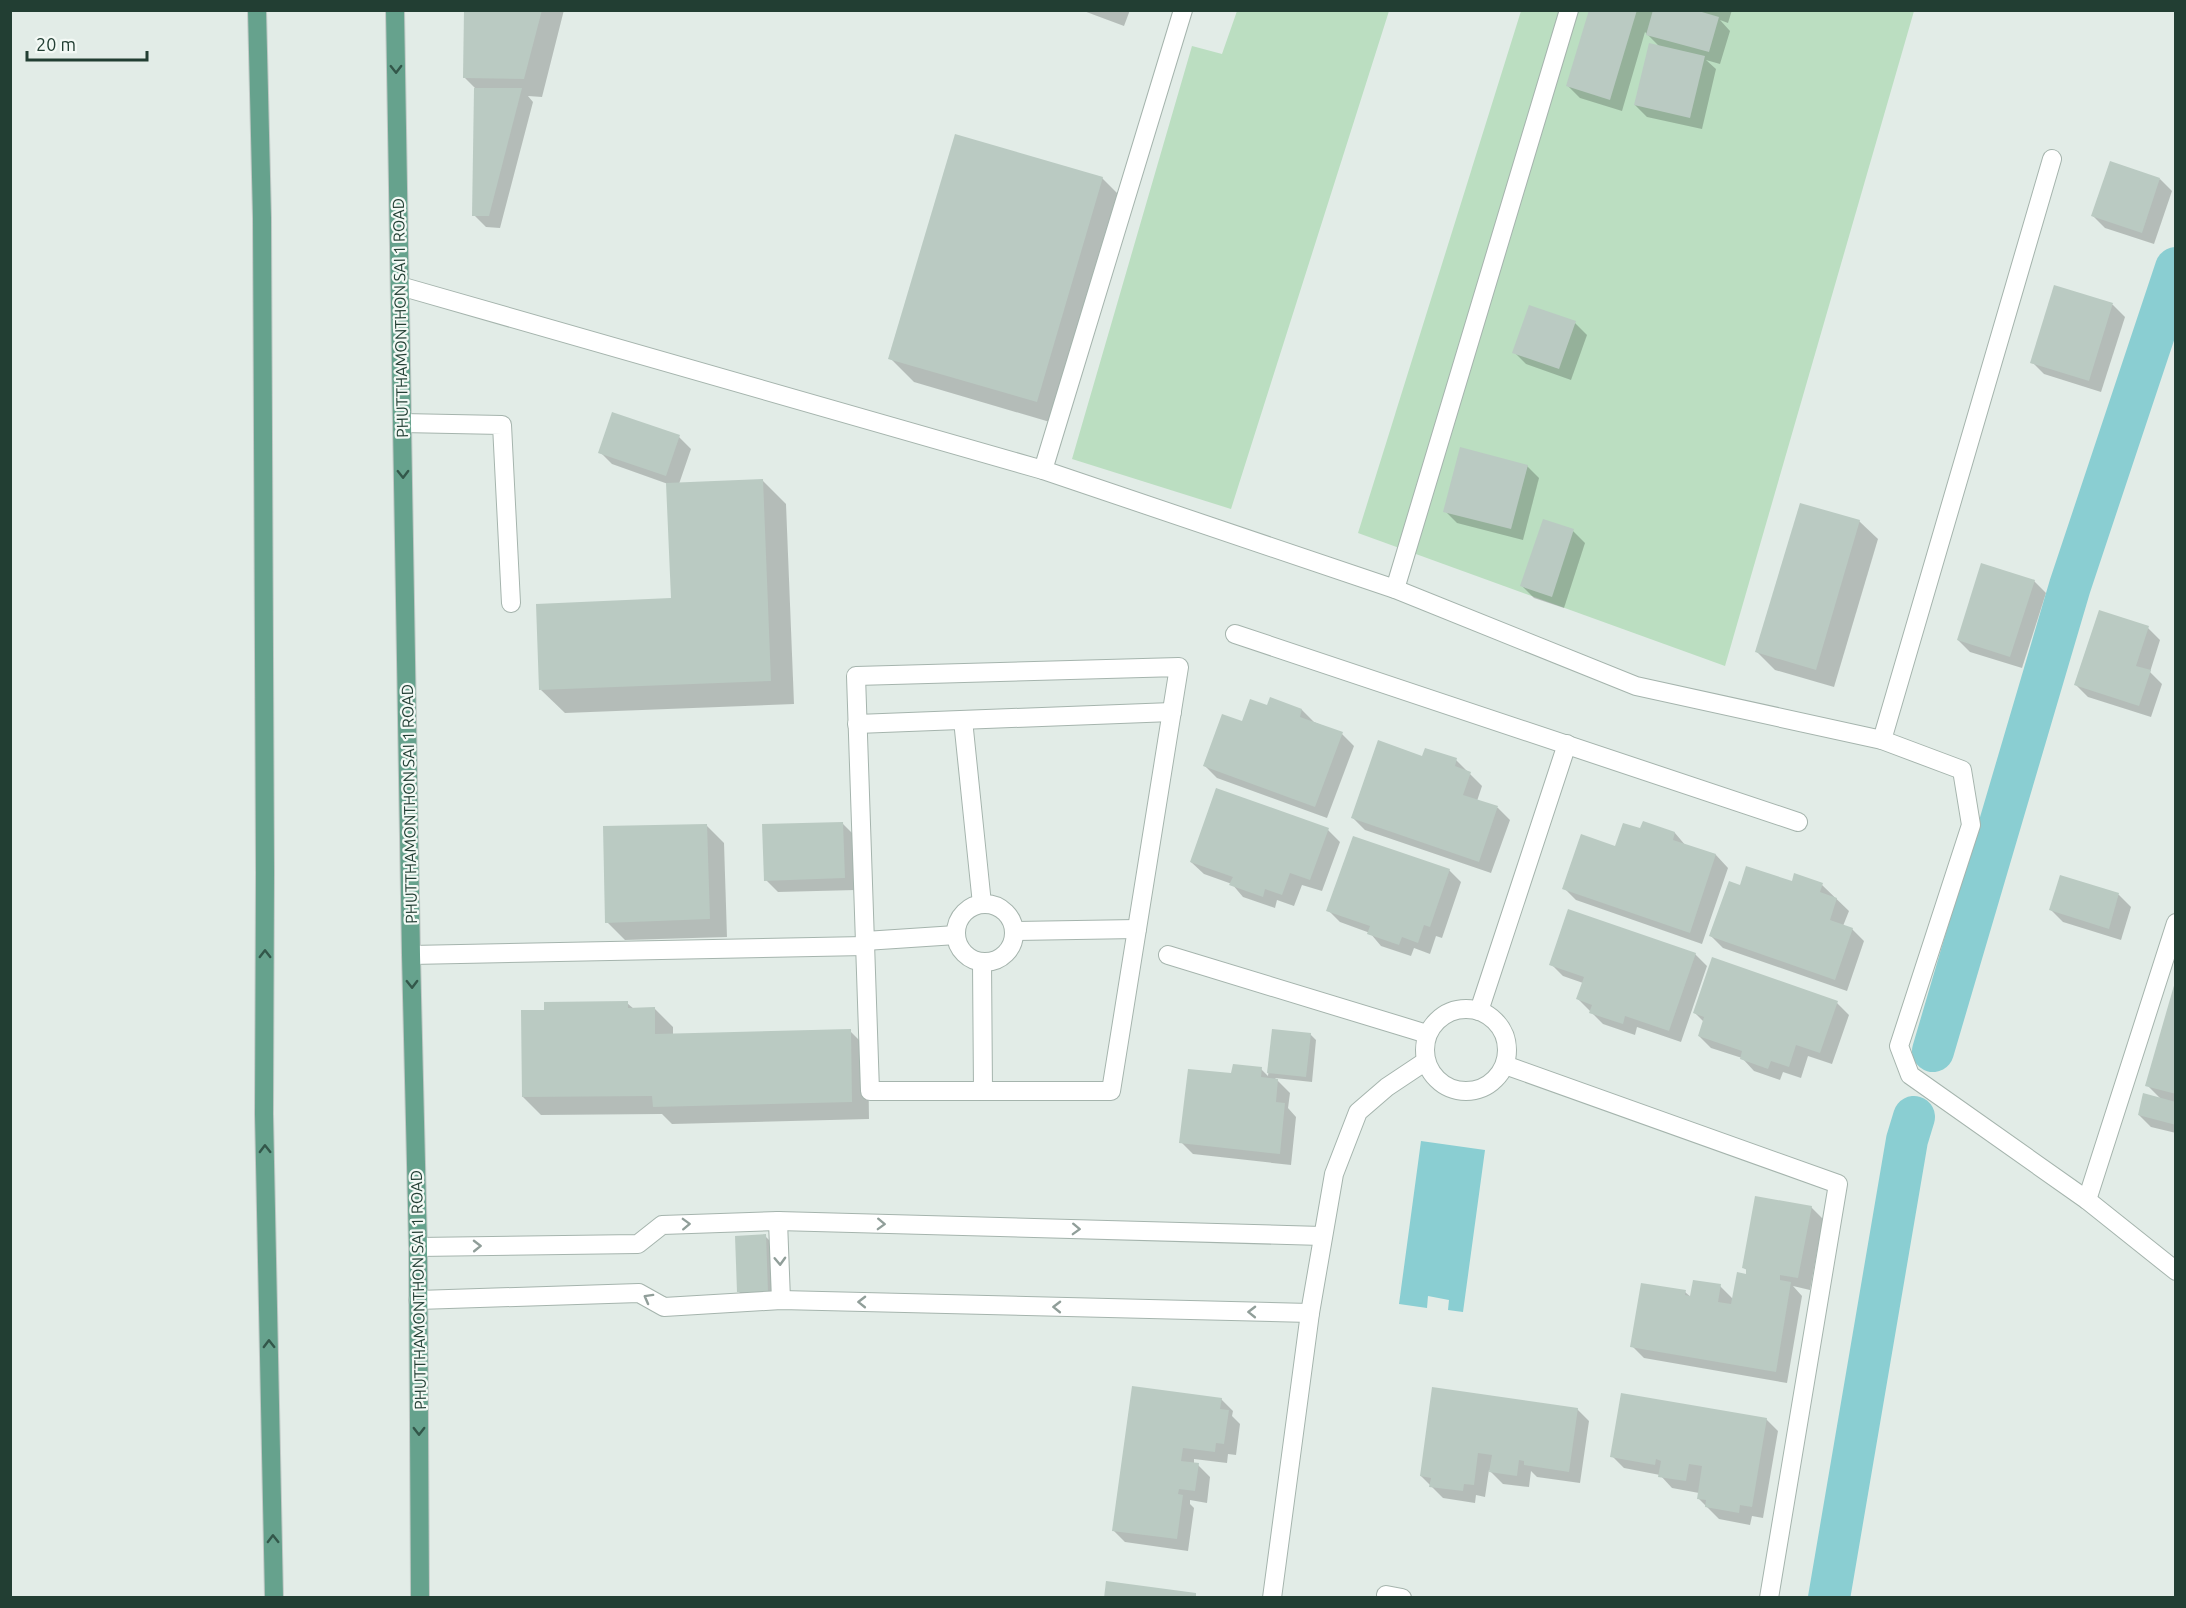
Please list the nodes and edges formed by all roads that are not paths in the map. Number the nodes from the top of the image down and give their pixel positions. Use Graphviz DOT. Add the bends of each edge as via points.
graph roads {
  1 [pos="257,10"];
  2 [pos="395,10"];
  3 [pos="1183,10"];
  4 [pos="1569,10"];
  5 [pos="2052,159"];
  6 [pos="399,286"];
  7 [pos="402,423"];
  8 [pos="1043,470"];
  9 [pos="1395,589"];
  10 [pos="512,603"];
  11 [pos="1235,634"];
  12 [pos="1172,712"];
  13 [pos="963,720"];
  14 [pos="857,724"];
  15 [pos="1882,740"];
  16 [pos="1567,744"];
  17 [pos="1798,822"];
  18 [pos="982,904"];
  19 [pos="2175,923"];
  20 [pos="1137,929"];
  21 [pos="1015,931"];
  22 [pos="956,935"];
  23 [pos="865,943"];
  24 [pos="411,955"];
  25 [pos="1168,955"];
  26 [pos="982,962"];
  27 [pos="1479,1011"];
  28 [pos="1427,1034"];
  29 [pos="1426,1061"];
  30 [pos="1506,1065"];
  31 [pos="983,1091"];
  32 [pos="2087,1200"];
  33 [pos="778,1221"];
  34 [pos="1322,1236"];
  35 [pos="418,1247"];
  36 [pos="2175,1271"];
  37 [pos="418,1300"];
  38 [pos="781,1300"];
  39 [pos="1310,1313"];
  40 [pos="274,1598"];
  41 [pos="420,1598"];
  42 [pos="1272,1598"];
  43 [pos="1769,1598"];
  40 -- 1 [label="main road, one-way" via="264,1114 262,230"];
  2 -- 6 [label="main road, PHUTTHAMONTHON SAI 1 ROAD, one-way"];
  3 -- 8 [label="street"];
  4 -- 9 [label="street"];
  5 -- 15 [label="street"];
  6 -- 7 [label="main road, PHUTTHAMONTHON SAI 1 ROAD"];
  6 -- 8 [label="street"];
  7 -- 10 [label="street" via="502,425"];
  7 -- 24 [label="main road, PHUTTHAMONTHON SAI 1 ROAD, one-way"];
  8 -- 9 [label="street"];
  9 -- 15 [label="street" via="1636,686"];
  11 -- 16 [label="street"];
  12 -- 13 [label="street"];
  12 -- 14 [label="street" via="1179,667 856,676"];
  12 -- 20 [label="street"];
  13 -- 14 [label="street"];
  13 -- 18 [label="street"];
  14 -- 23 [label="street"];
  15 -- 32 [label="street" via="1962,770 1971,825 1899,1046 1910,1075"];
  16 -- 17 [label="street"];
  16 -- 27 [label="street"];
  18 -- 21 [label="street" via="1006,911"];
  18 -- 22 [label="street" via="962,915"];
  19 -- 32 [label="street"];
  20 -- 21 [label="street"];
  20 -- 31 [label="street" via="1111,1091"];
  21 -- 26 [label="street" via="1006,955 998,961"];
  22 -- 23 [label="street"];
  22 -- 26 [label="street" via="962,951"];
  23 -- 24 [label="street"];
  23 -- 31 [label="street" via="870,1091"];
  24 -- 35 [label="main road, PHUTTHAMONTHON SAI 1 ROAD, one-way"];
  25 -- 28 [label="street"];
  26 -- 31 [label="street"];
  27 -- 28 [label="street" via="1459,1009 1446,1014"];
  27 -- 30 [label="street" via="1496,1020 1503,1030 1508,1041"];
  28 -- 29 [label="street"];
  29 -- 30 [label="street" via="1440,1083 1464,1091 1489,1085"];
  29 -- 34 [label="street" via="1358,1112 1334,1174"];
  30 -- 43 [label="street" via="1838,1184"];
  32 -- 36 [label="street"];
  33 -- 34 [label="street, one-way"];
  35 -- 33 [label="street, one-way" via="638,1244 662,1225"];
  33 -- 38 [label="street, one-way"];
  34 -- 39 [label="street"];
  35 -- 37 [label="main road, PHUTTHAMONTHON SAI 1 ROAD"];
  38 -- 37 [label="street, one-way" via="664,1307 639,1293"];
  37 -- 41 [label="main road, PHUTTHAMONTHON SAI 1 ROAD, one-way"];
  39 -- 38 [label="street, one-way"];
  39 -- 42 [label="street"];
}
